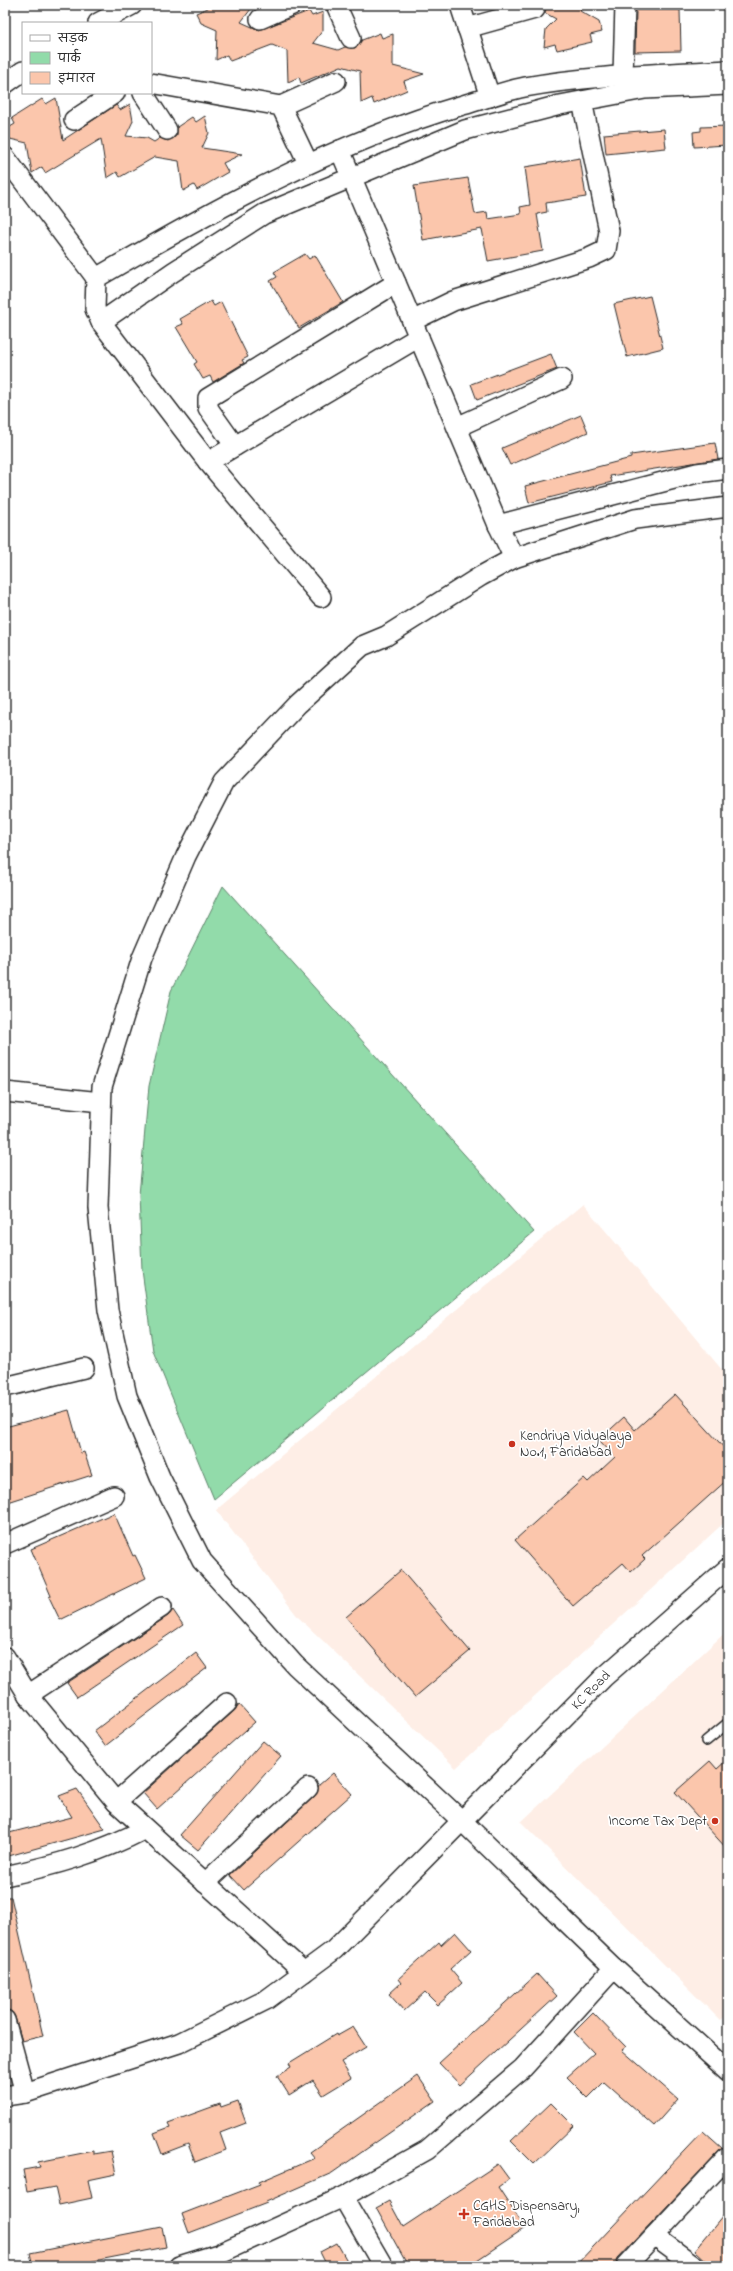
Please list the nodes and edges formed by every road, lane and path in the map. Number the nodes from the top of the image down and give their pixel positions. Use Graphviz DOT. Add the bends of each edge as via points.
graph roads {
  1 [pos="132,5"];
  2 [pos="292,5"];
  3 [pos="336,5"];
  4 [pos="460,5"];
  5 [pos="625,5"];
  6 [pos="535,9"];
  7 [pos="260,19"];
  8 [pos="100,22"];
  9 [pos="467,28"];
  10 [pos="351,38"];
  11 [pos="728,70"];
  12 [pos="22,72"];
  13 [pos="623,75"];
  14 [pos="336,81"];
  15 [pos="152,83"];
  16 [pos="5,84"];
  17 [pos="728,85"];
  18 [pos="113,94"];
  19 [pos="144,94"];
  20 [pos="490,97"];
  21 [pos="582,101"];
  22 [pos="281,106"];
  23 [pos="74,120"];
  24 [pos="168,130"];
  25 [pos="340,150"];
  26 [pos="5,157"];
  27 [pos="308,163"];
  28 [pos="351,176"];
  29 [pos="96,278"];
  30 [pos="396,283"];
  31 [pos="101,322"];
  32 [pos="415,329"];
  33 [pos="562,379"];
  34 [pos="457,427"];
  35 [pos="235,446"];
  36 [pos="208,462"];
  37 [pos="728,469"];
  38 [pos="728,507"];
  39 [pos="498,525"];
  40 [pos="514,558"];
  41 [pos="321,597"];
  42 [pos="5,1092"];
  43 [pos="101,1102"];
  44 [pos="84,1368"];
  45 [pos="5,1387"];
  46 [pos="114,1496"];
  47 [pos="5,1544"];
  48 [pos="728,1568"];
  49 [pos="162,1607"];
  50 [pos="5,1657"];
  51 [pos="28,1695"];
  52 [pos="227,1702"];
  53 [pos="728,1723"];
  54 [pos="706,1741"];
  55 [pos="308,1788"];
  56 [pos="116,1802"];
  57 [pos="462,1821"];
  58 [pos="145,1829"];
  59 [pos="5,1876"];
  60 [pos="205,1883"];
  61 [pos="614,1968"];
  62 [pos="304,1972"];
  63 [pos="5,2020"];
  64 [pos="728,2071"];
  65 [pos="25,2093"];
  66 [pos="5,2096"];
  67 [pos="727,2158"];
  68 [pos="343,2197"];
  69 [pos="654,2236"];
  70 [pos="221,2260"];
  71 [pos="179,2266"];
  72 [pos="384,2266"];
  73 [pos="626,2266"];
  74 [pos="695,2266"];
  1 -- 8 [label="street"];
  2 -- 7 [label="street"];
  3 -- 10 [label="street"];
  4 -- 9 [label="street"];
  5 -- 13 [label="street"];
  6 -- 9 [label="street"];
  9 -- 20 [label="street"];
  11 -- 13 [label="street"];
  12 -- 16 [label="street"];
  13 -- 20 [label="street" via="524,87"];
  14 -- 22 [label="street"];
  15 -- 22 [label="street"];
  17 -- 21 [label="street" via="645,89"];
  18 -- 23 [label="street"];
  19 -- 24 [label="street"];
  20 -- 25 [label="street" via="414,120"];
  21 -- 28 [label="street" via="465,130"];
  21 -- 32 [label="street" via="610,231 606,250 589,258 453,301"];
  22 -- 27 [label="street"];
  25 -- 27 [label="street"];
  25 -- 28 [label="street"];
  26 -- 29 [label="street"];
  27 -- 29 [label="street" via="161,240"];
  28 -- 30 [label="street"];
  28 -- 31 [label="street" via="264,214"];
  29 -- 31 [label="street" via="95,309"];
  30 -- 32 [label="street"];
  30 -- 35 [label="street" via="208,398 208,408"];
  31 -- 36 [label="street"];
  32 -- 34 [label="street"];
  32 -- 35 [label="street"];
  33 -- 34 [label="street"];
  34 -- 39 [label="street"];
  35 -- 36 [label="street"];
  36 -- 41 [label="street"];
  37 -- 39 [label="street" via="697,473"];
  38 -- 40 [label="street" via="635,519"];
  39 -- 40 [label="street"];
  40 -- 43 [label="street" via="386,636 362,646 298,704 224,782 186,856 142,958 102,1088"];
  42 -- 43 [label="street"];
  43 -- 57 [label="street" via="98,1208 108,1310 127,1396 160,1477 202,1561 295,1665"];
  44 -- 45 [label="street"];
  46 -- 47 [label="street"];
  48 -- 57 [label="street, KC Road" via="604,1677"];
  49 -- 51 [label="street"];
  50 -- 51 [label="street"];
  51 -- 56 [label="street"];
  52 -- 56 [label="street"];
  53 -- 54 [label="lane"];
  55 -- 60 [label="street"];
  56 -- 58 [label="street"];
  57 -- 61 [label="street"];
  57 -- 62 [label="street, KC Road" via="334,1950"];
  58 -- 59 [label="street" via="111,1847 56,1866"];
  58 -- 60 [label="street"];
  60 -- 62 [label="street"];
  61 -- 64 [label="street"];
  61 -- 68 [label="street" via="522,2068 433,2144"];
  62 -- 65 [label="street, KC Road" via="266,2000 179,2043"];
  63 -- 65 [label="street"];
  65 -- 66 [label="street, KC Road"];
  67 -- 69 [label="street"];
  68 -- 70 [label="street"];
  68 -- 72 [label="street"];
  69 -- 73 [label="street"];
  69 -- 74 [label="street"];
  70 -- 71 [label="street"];
}
